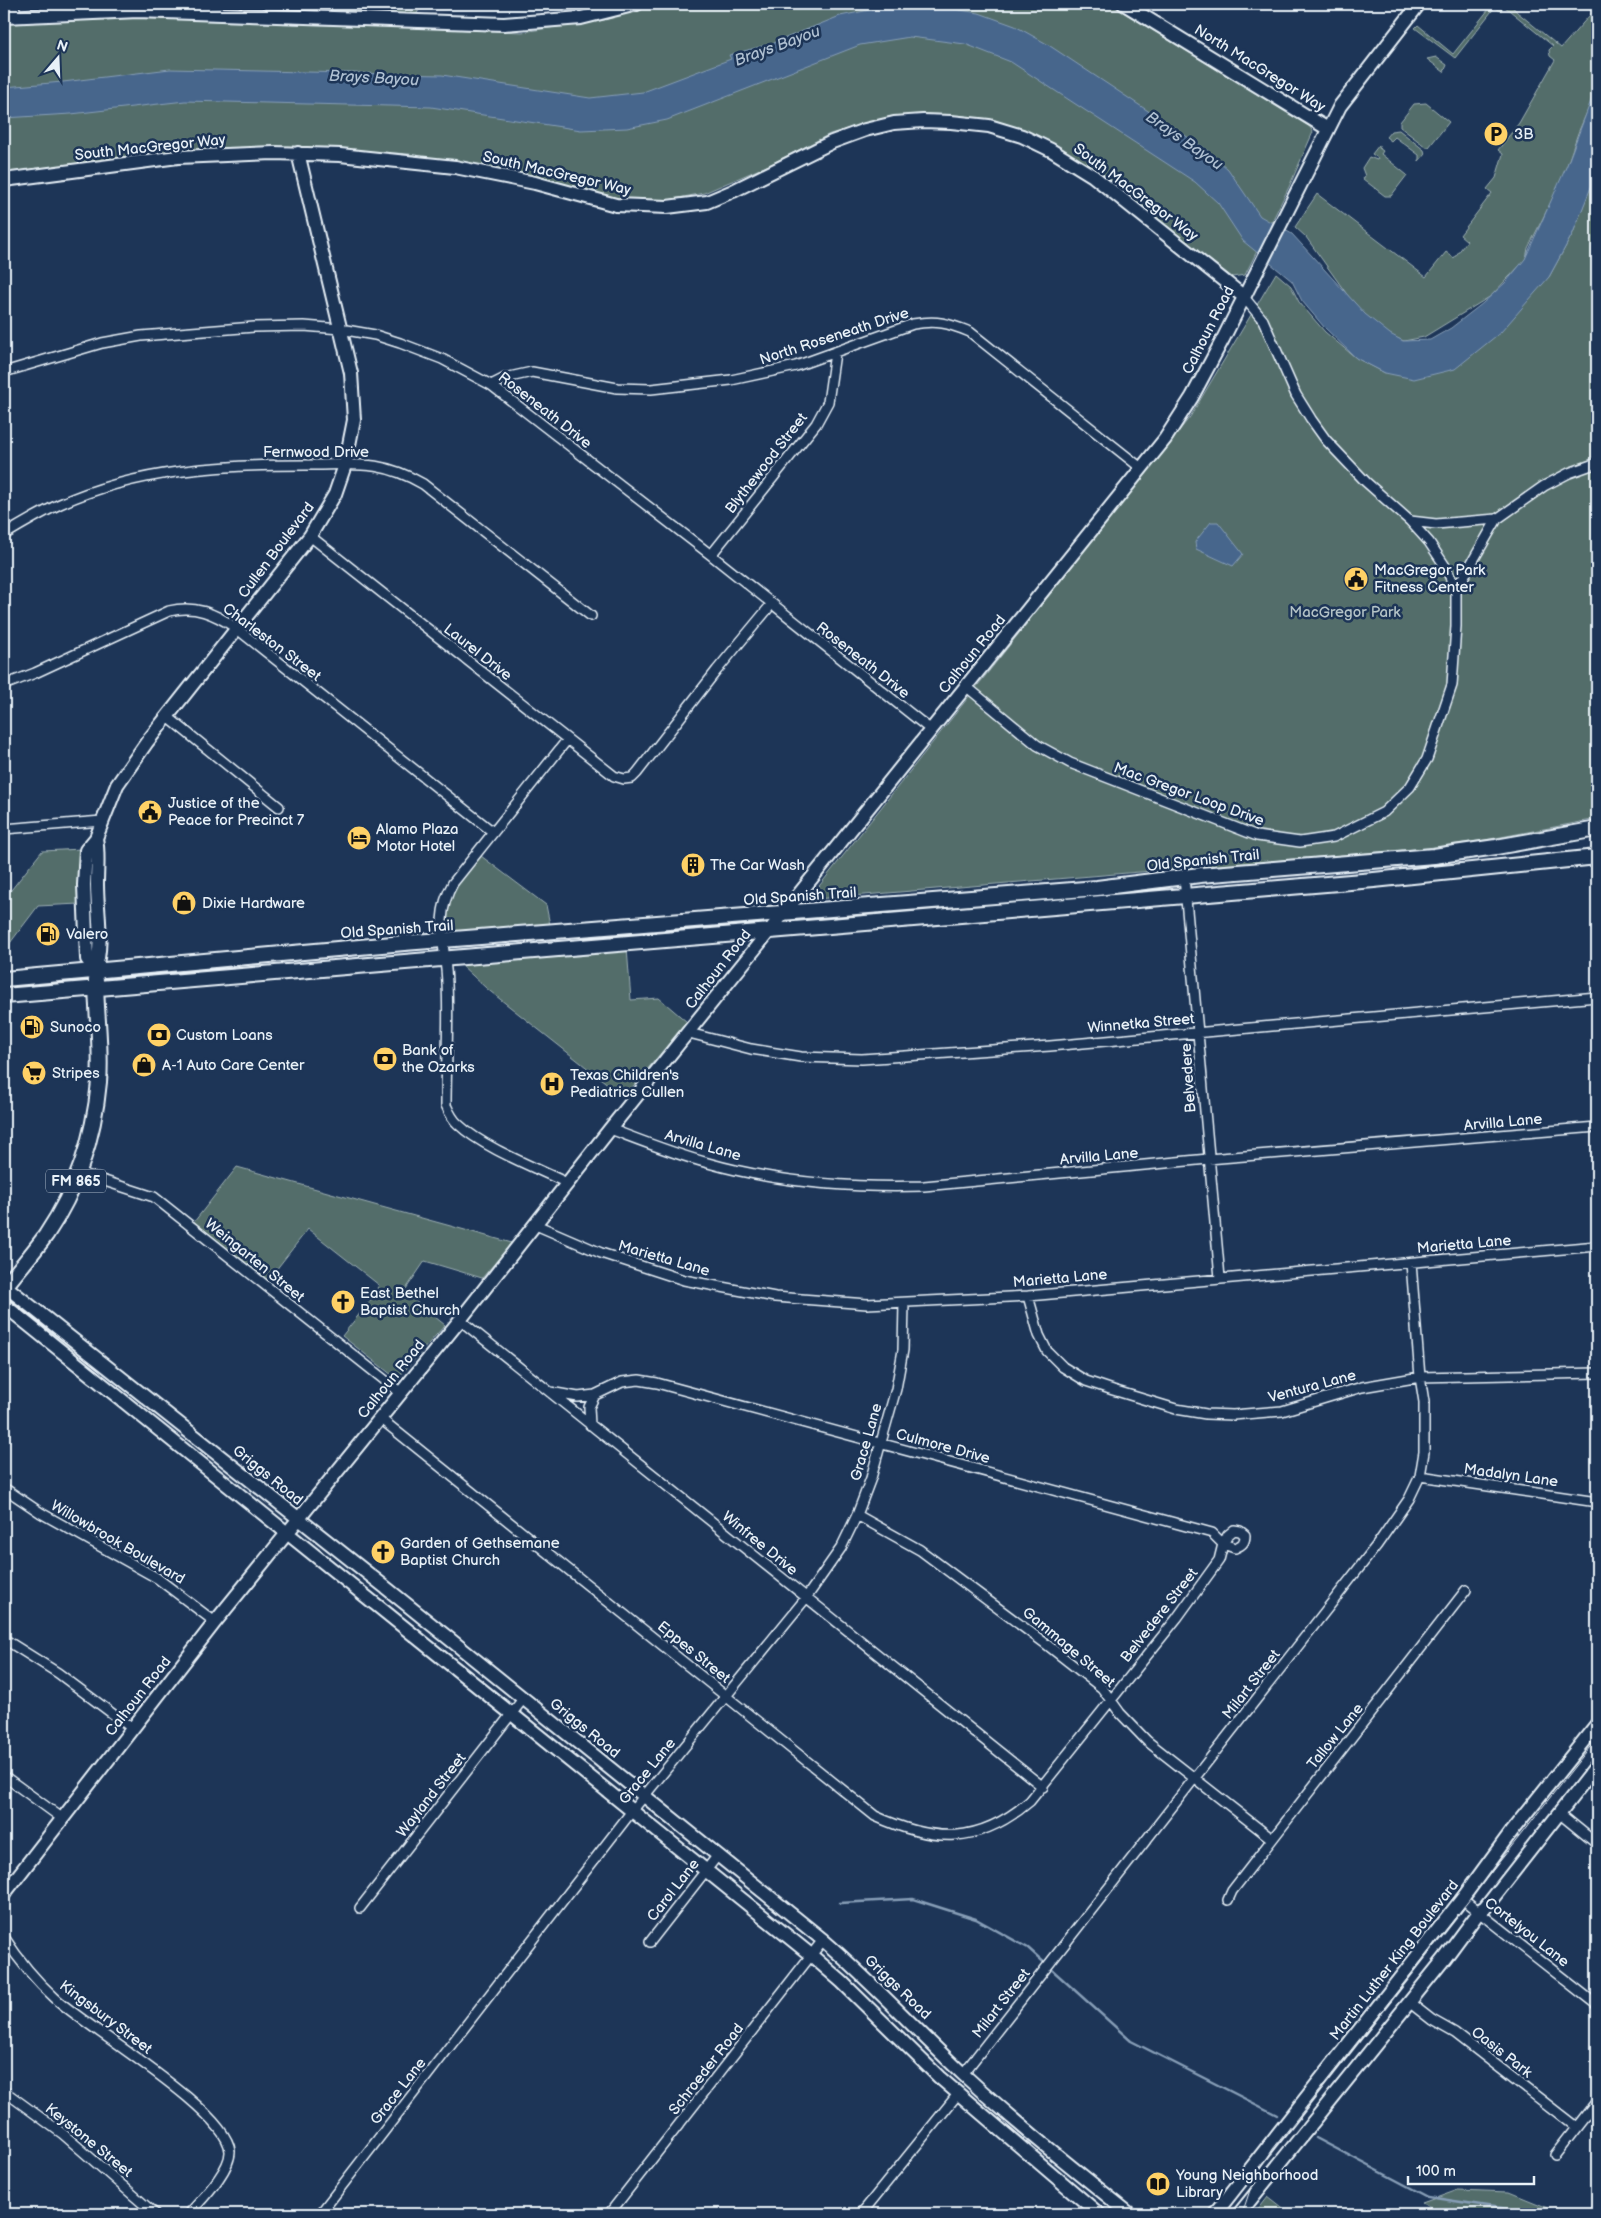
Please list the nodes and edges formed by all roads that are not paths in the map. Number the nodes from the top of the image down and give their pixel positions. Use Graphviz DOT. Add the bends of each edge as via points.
graph roads {
  1 [pos="14,4"];
  2 [pos="637,4"];
  3 [pos="1124,4"];
  4 [pos="1420,4"];
  5 [pos="233,8"];
  6 [pos="10,17"];
  7 [pos="1328,129"];
  8 [pos="298,153"];
  9 [pos="4,180"];
  10 [pos="1243,296"];
  11 [pos="340,329"];
  12 [pos="835,353"];
  13 [pos="4,372"];
  14 [pos="491,385"];
  15 [pos="1597,463"];
  16 [pos="345,465"];
  17 [pos="1141,468"];
  18 [pos="1497,519"];
  19 [pos="1410,521"];
  20 [pos="4,535"];
  21 [pos="310,536"];
  22 [pos="711,555"];
  23 [pos="1456,590"];
  24 [pos="771,605"];
  25 [pos="591,616"];
  26 [pos="236,628"];
  27 [pos="4,686"];
  28 [pos="967,687"];
  29 [pos="168,717"];
  30 [pos="931,730"];
  31 [pos="566,740"];
  32 [pos="279,806"];
  33 [pos="102,821"];
  34 [pos="4,829"];
  35 [pos="1597,829"];
  36 [pos="493,832"];
  37 [pos="1597,857"];
  38 [pos="1184,877"];
  39 [pos="1186,895"];
  40 [pos="785,914"];
  41 [pos="659,924"];
  42 [pos="770,931"];
  43 [pos="556,932"];
  44 [pos="660,940"];
  45 [pos="443,942"];
  46 [pos="558,950"];
  47 [pos="321,951"];
  48 [pos="445,959"];
  49 [pos="209,960"];
  50 [pos="95,970"];
  51 [pos="321,970"];
  52 [pos="4,979"];
  53 [pos="210,979"];
  54 [pos="96,989"];
  55 [pos="4,996"];
  56 [pos="1597,997"];
  57 [pos="1198,1032"];
  58 [pos="689,1033"];
  59 [pos="1597,1127"];
  60 [pos="610,1129"];
  61 [pos="1208,1159"];
  62 [pos="80,1173"];
  63 [pos="567,1183"];
  64 [pos="536,1225"];
  65 [pos="1597,1246"];
  66 [pos="1411,1263"];
  67 [pos="1220,1278"];
  68 [pos="4,1286"];
  69 [pos="1028,1296"];
  70 [pos="904,1304"];
  71 [pos="4,1305"];
  72 [pos="460,1320"];
  73 [pos="108,1368"];
  74 [pos="1597,1373"];
  75 [pos="1420,1377"];
  76 [pos="98,1380"];
  77 [pos="550,1392"];
  78 [pos="401,1393"];
  79 [pos="595,1395"];
  80 [pos="381,1419"];
  81 [pos="590,1425"];
  82 [pos="198,1439"];
  83 [pos="881,1443"];
  84 [pos="188,1452"];
  85 [pos="1420,1476"];
  86 [pos="4,1488"];
  87 [pos="1597,1502"];
  88 [pos="857,1515"];
  89 [pos="298,1520"];
  90 [pos="288,1532"];
  91 [pos="1223,1544"];
  92 [pos="1466,1590"];
  93 [pos="806,1598"];
  94 [pos="411,1608"];
  95 [pos="215,1622"];
  96 [pos="399,1623"];
  97 [pos="4,1639"];
  98 [pos="727,1696"];
  99 [pos="523,1699"];
  100 [pos="1111,1699"];
  101 [pos="511,1714"];
  102 [pos="1597,1724"];
  103 [pos="134,1729"];
  104 [pos="1597,1765"];
  105 [pos="4,1776"];
  106 [pos="1194,1779"];
  107 [pos="1043,1787"];
  108 [pos="644,1796"];
  109 [pos="632,1811"];
  110 [pos="1559,1813"];
  111 [pos="1014,1815"];
  112 [pos="62,1819"];
  113 [pos="1272,1839"];
  114 [pos="1597,1844"];
  115 [pos="718,1855"];
  116 [pos="706,1869"];
  117 [pos="4,1894"];
  118 [pos="1462,1899"];
  119 [pos="1228,1900"];
  120 [pos="360,1908"];
  121 [pos="1479,1912"];
  122 [pos="4,1936"];
  123 [pos="823,1940"];
  124 [pos="650,1942"];
  125 [pos="812,1955"];
  126 [pos="1409,2002"];
  127 [pos="1597,2005"];
  128 [pos="963,2074"];
  129 [pos="4,2091"];
  130 [pos="958,2094"];
  131 [pos="1597,2101"];
  132 [pos="1576,2127"];
  133 [pos="1556,2155"];
  134 [pos="1087,2179"];
  135 [pos="1074,2194"];
  136 [pos="155,2214"];
  137 [pos="190,2214"];
  138 [pos="320,2214"];
  139 [pos="609,2214"];
  140 [pos="861,2214"];
  141 [pos="1099,2214"];
  142 [pos="1130,2214"];
  143 [pos="1214,2214"];
  144 [pos="1239,2214"];
  1 -- 6 [label="street"];
  2 -- 5 [label="street" via="581,18 504,24"];
  3 -- 7 [label="street, North MacGregor Way"];
  4 -- 7 [label="street, Calhoun Road" via="1340,106"];
  5 -- 6 [label="street"];
  7 -- 10 [label="street, Calhoun Road"];
  8 -- 9 [label="street, South MacGregor Way" via="178,157"];
  8 -- 10 [label="street, South MacGregor Way" via="374,157 455,167 535,183 616,205 667,207 706,202 832,142 865,130 923,121 989,126 1045,147 1092,176"];
  8 -- 11 [label="street, Cullen Boulevard"];
  10 -- 17 [label="street, Calhoun Road" via="1192,397"];
  10 -- 19 [label="street, Mac Gregor Loop Drive" via="1263,320 1305,411 1326,440"];
  11 -- 13 [label="street, Roseneath Drive" via="254,327 141,336 72,350"];
  11 -- 14 [label="street, Roseneath Drive" via="400,343"];
  11 -- 16 [label="street, Cullen Boulevard" via="354,400 354,420"];
  12 -- 14 [label="street, North Roseneath Drive" via="757,376 668,388 617,388 532,372"];
  12 -- 17 [label="street, North Roseneath Drive" via="913,324 932,320 951,324 970,332"];
  12 -- 22 [label="street, Blythewood Street" via="828,402 816,424"];
  14 -- 22 [label="street, Roseneath Drive"];
  15 -- 18 [label="street" via="1544,486"];
  16 -- 20 [label="street, Fernwood Drive" via="201,469 139,478 61,504"];
  16 -- 21 [label="street, Cullen Boulevard" via="335,494"];
  16 -- 25 [label="street, Fernwood Drive" via="387,467 423,484"];
  17 -- 28 [label="street, Calhoun Road"];
  18 -- 19 [label="street" via="1436,524"];
  18 -- 23 [label="street"];
  19 -- 23 [label="street, Mac Gregor Loop Drive" via="1438,554"];
  21 -- 26 [label="street, Cullen Boulevard"];
  21 -- 31 [label="street, Laurel Drive"];
  22 -- 24 [label="street, Roseneath Drive"];
  23 -- 28 [label="street, Mac Gregor Loop Drive" via="1452,685 1420,773 1403,796 1384,812 1352,830 1317,841 1282,841 1257,836 1088,771 1037,744"];
  24 -- 30 [label="street, Roseneath Drive"];
  24 -- 31 [label="street, Laurel Drive" via="632,778 614,776"];
  26 -- 27 [label="street, Charleston Street" via="196,608 169,611"];
  26 -- 29 [label="street, Cullen Boulevard"];
  26 -- 36 [label="street, Charleston Street"];
  28 -- 30 [label="street, Calhoun Road"];
  29 -- 32 [label="street"];
  29 -- 33 [label="street, Cullen Boulevard" via="117,786"];
  30 -- 40 [label="street, Calhoun Road"];
  31 -- 36 [label="street"];
  33 -- 34 [label="street"];
  33 -- 50 [label="street, Cullen Boulevard" via="96,838 86,850 84,885 87,958"];
  35 -- 38 [label="main road, Old Spanish Trail" via="1434,856"];
  36 -- 45 [label="street" via="448,891 441,923"];
  37 -- 39 [label="main road, Old Spanish Trail"];
  38 -- 39 [label="street, Belvedere"];
  38 -- 40 [label="main road, Old Spanish Trail" via="1098,888"];
  39 -- 42 [label="main road, Old Spanish Trail"];
  39 -- 57 [label="street, Belvedere"];
  40 -- 41 [label="main road, Old Spanish Trail"];
  40 -- 42 [label="street, Calhoun Road"];
  41 -- 43 [label="main road, Old Spanish Trail"];
  41 -- 44 [label="main road"];
  42 -- 44 [label="main road, Old Spanish Trail"];
  42 -- 58 [label="street, Calhoun Road"];
  43 -- 45 [label="main road, Old Spanish Trail"];
  43 -- 46 [label="main road"];
  44 -- 46 [label="main road, Old Spanish Trail"];
  45 -- 47 [label="main road, Old Spanish Trail"];
  45 -- 48 [label="street"];
  46 -- 48 [label="main road, Old Spanish Trail"];
  47 -- 49 [label="main road, Old Spanish Trail"];
  47 -- 51 [label="main road"];
  48 -- 51 [label="main road, Old Spanish Trail"];
  48 -- 63 [label="street" via="446,1104 450,1114 472,1136"];
  49 -- 50 [label="main road, Old Spanish Trail"];
  49 -- 53 [label="main road"];
  50 -- 52 [label="main road, Old Spanish Trail"];
  50 -- 54 [label="main road, Cullen Boulevard / FM 865"];
  51 -- 53 [label="main road, Old Spanish Trail"];
  53 -- 54 [label="main road, Old Spanish Trail"];
  54 -- 55 [label="main road, Old Spanish Trail"];
  54 -- 62 [label="main road, Cullen Boulevard / FM 865" via="99,1082 91,1134"];
  56 -- 57 [label="street, Winnetka Street"];
  57 -- 58 [label="street, Winnetka Street" via="862,1059 801,1057 760,1051"];
  57 -- 61 [label="street, Belvedere"];
  58 -- 60 [label="street, Calhoun Road"];
  59 -- 61 [label="street, Arvilla Lane"];
  60 -- 61 [label="street, Arvilla Lane" via="710,1164 828,1185 924,1186"];
  60 -- 63 [label="street, Calhoun Road"];
  61 -- 67 [label="street, Belvedere"];
  62 -- 68 [label="main road, Cullen Boulevard / FM 865" via="46,1235"];
  62 -- 78 [label="street, Weingarten Street" via="154,1197"];
  63 -- 64 [label="street, Calhoun Road"];
  64 -- 70 [label="street, Marietta Lane" via="642,1268 726,1289 822,1302"];
  64 -- 72 [label="street, Calhoun Road"];
  65 -- 66 [label="street, Marietta Lane"];
  66 -- 67 [label="street, Marietta Lane"];
  66 -- 75 [label="street, Milart Street"];
  67 -- 69 [label="street, Marietta Lane"];
  68 -- 73 [label="street, Griggs Road"];
  69 -- 70 [label="street, Marietta Lane"];
  69 -- 75 [label="street, Ventura Lane" via="1039,1335 1047,1351 1063,1367 1086,1381 1176,1409 1234,1415 1282,1411 1362,1387"];
  70 -- 83 [label="street, Grace Lane" via="901,1366"];
  71 -- 76 [label="street"];
  72 -- 77 [label="street, Winfree Drive"];
  72 -- 78 [label="street, Calhoun Road"];
  73 -- 76 [label="street"];
  73 -- 82 [label="street, Griggs Road"];
  74 -- 75 [label="street, Ventura Lane"];
  75 -- 85 [label="street, Milart Street" via="1425,1430"];
  76 -- 84 [label="street"];
  77 -- 79 [label="street, Culmore Drive" via="569,1397"];
  77 -- 81 [label="street, Winfree Drive"];
  78 -- 80 [label="street, Calhoun Road"];
  79 -- 81 [label="street" via="590,1407"];
  79 -- 83 [label="street, Culmore Drive" via="622,1382 648,1381"];
  80 -- 89 [label="street, Calhoun Road"];
  80 -- 98 [label="street, Eppes Street"];
  81 -- 93 [label="street, Winfree Drive"];
  82 -- 84 [label="street"];
  82 -- 89 [label="street, Griggs Road"];
  83 -- 88 [label="street, Grace Lane"];
  83 -- 91 [label="street, Culmore Drive" via="1212,1533"];
  84 -- 90 [label="street"];
  85 -- 87 [label="street, Madalyn Lane"];
  85 -- 106 [label="street, Milart Street" via="1398,1518"];
  86 -- 95 [label="street, Willowbrook Boulevard" via="41,1513 157,1578"];
  88 -- 93 [label="street, Grace Lane" via="841,1548"];
  88 -- 100 [label="street, Gammage Street" via="920,1550 948,1570 1102,1688"];
  89 -- 90 [label="street, Calhoun Road"];
  89 -- 94 [label="street, Griggs Road"];
  90 -- 95 [label="street, Calhoun Road"];
  90 -- 96 [label="street"];
  91 -- 91 [label="street" via="1234,1530 1245,1535 1241,1546 1235,1548"];
  91 -- 100 [label="street, Belvedere Street" via="1219,1560"];
  92 -- 113 [label="street, Tallow Lane"];
  93 -- 98 [label="street, Grace Lane"];
  93 -- 107 [label="street, Winfree Drive"];
  94 -- 96 [label="street"];
  94 -- 99 [label="street, Griggs Road"];
  95 -- 103 [label="street, Calhoun Road"];
  96 -- 101 [label="street"];
  97 -- 103 [label="street" via="58,1673"];
  98 -- 108 [label="street, Grace Lane"];
  98 -- 111 [label="street, Eppes Street" via="875,1816 893,1824 944,1836 994,1826"];
  99 -- 101 [label="street, Wayland Street"];
  99 -- 108 [label="street, Griggs Road"];
  100 -- 106 [label="street, Gammage Street" via="1147,1740"];
  100 -- 107 [label="street, Belvedere Street"];
  101 -- 109 [label="street"];
  101 -- 120 [label="street, Wayland Street"];
  102 -- 118 [label="street, Martin Luther King Boulevard"];
  103 -- 112 [label="street, Calhoun Road"];
  104 -- 110 [label="street"];
  105 -- 112 [label="street"];
  106 -- 113 [label="street, Gammage Street"];
  106 -- 128 [label="street, Milart Street"];
  107 -- 111 [label="street, Belvedere Street"];
  108 -- 109 [label="street, Grace Lane"];
  108 -- 115 [label="street, Griggs Road"];
  109 -- 116 [label="street"];
  109 -- 138 [label="street, Grace Lane"];
  110 -- 114 [label="street"];
  110 -- 121 [label="street"];
  112 -- 117 [label="street, Calhoun Road"];
  113 -- 119 [label="street, Tallow Lane"];
  115 -- 116 [label="street, Carol Lane"];
  115 -- 123 [label="street, Griggs Road"];
  116 -- 124 [label="street, Carol Lane"];
  116 -- 125 [label="street"];
  118 -- 121 [label="street, Cortelyou Lane"];
  118 -- 143 [label="street, Martin Luther King Boulevard"];
  121 -- 126 [label="street"];
  121 -- 127 [label="street, Cortelyou Lane"];
  122 -- 137 [label="street, Kingsbury Street" via="55,1999 126,2048 202,2110 225,2136 230,2152 224,2171"];
  123 -- 125 [label="street, Schroeder Road"];
  123 -- 128 [label="street, Griggs Road"];
  125 -- 130 [label="street"];
  125 -- 139 [label="street, Schroeder Road"];
  126 -- 132 [label="street, Oasis Park" via="1455,2033"];
  126 -- 144 [label="street"];
  128 -- 134 [label="street, Griggs Road"];
  129 -- 136 [label="street, Keystone Street" via="63,2134"];
  130 -- 135 [label="street"];
  130 -- 140 [label="street"];
  131 -- 132 [label="street"];
  132 -- 133 [label="street"];
  134 -- 135 [label="street"];
  134 -- 142 [label="street, Griggs Road"];
  135 -- 141 [label="street"];
}
